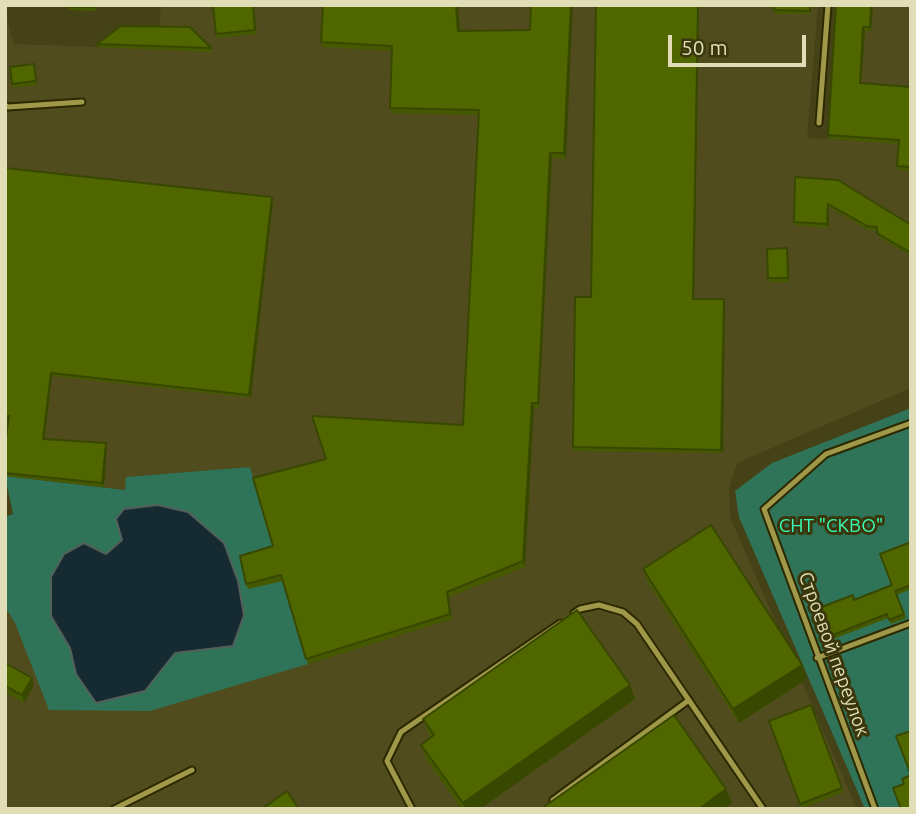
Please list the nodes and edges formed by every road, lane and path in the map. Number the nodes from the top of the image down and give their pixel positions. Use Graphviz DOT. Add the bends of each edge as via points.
graph roads {
  1 [pos="828,5"];
  2 [pos="82,102"];
  3 [pos="5,105"];
  4 [pos="819,123"];
  5 [pos="911,423"];
  6 [pos="911,623"];
  7 [pos="817,657"];
  8 [pos="689,700"];
  9 [pos="192,771"];
  10 [pos="552,801"];
  11 [pos="114,809"];
  12 [pos="412,809"];
  13 [pos="763,809"];
  14 [pos="875,809"];
  1 -- 4 [label="lane"];
  2 -- 3 [label="lane"];
  5 -- 7 [label="lane, Строевой переулок" via="826,454 764,509"];
  6 -- 7 [label="lane"];
  7 -- 14 [label="lane, Строевой переулок"];
  8 -- 10 [label="lane"];
  8 -- 12 [label="lane" via="637,624 622,612 598,605 580,609 401,732 387,761"];
  8 -- 13 [label="lane"];
  9 -- 11 [label="lane"];
}
